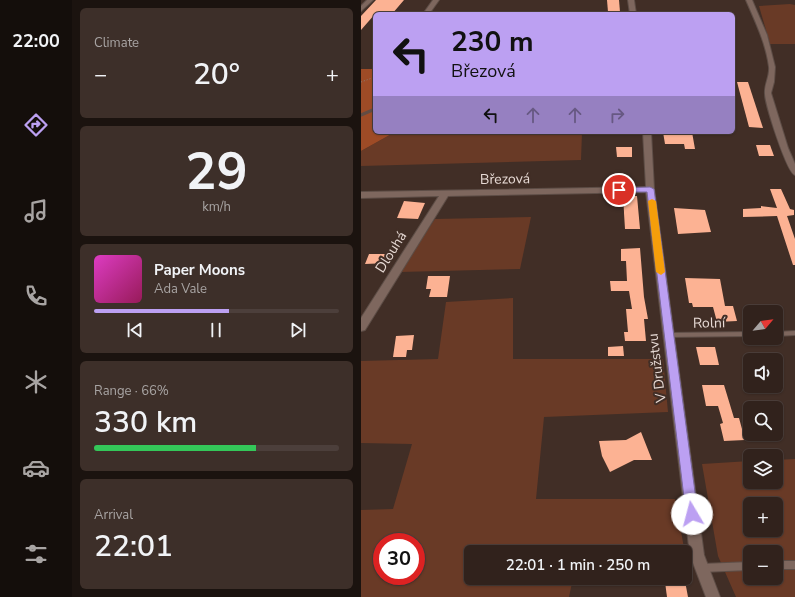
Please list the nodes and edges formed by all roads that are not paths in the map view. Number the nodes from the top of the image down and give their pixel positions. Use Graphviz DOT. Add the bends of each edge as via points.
graph roads {
  1 [pos="370,0"];
  2 [pos="436,0"];
  3 [pos="631,0"];
  4 [pos="749,0"];
  5 [pos="361,9"];
  6 [pos="427,12"];
  7 [pos="633,12"];
  8 [pos="647,134"];
  9 [pos="795,173"];
  10 [pos="650,189"];
  11 [pos="445,193"];
  12 [pos="361,195"];
  13 [pos="361,327"];
  14 [pos="743,334"];
  15 [pos="783,334"];
  16 [pos="795,334"];
  17 [pos="669,335"];
  18 [pos="783,565"];
  19 [pos="795,565"];
  20 [pos="743,566"];
  21 [pos="702,568"];
  22 [pos="713,597"];
  1 -- 5 [label="street"];
  2 -- 6 [label="street"];
  3 -- 7 [label="street"];
  4 -- 9 [label="street" via="764,35 772,67 768,93 783,148"];
  8 -- 10 [label="street, V Družstvu"];
  10 -- 11 [label="street, Březová"];
  10 -- 17 [label="street, V Družstvu"];
  11 -- 12 [label="street, Březová"];
  11 -- 13 [label="street, Dlouhá"];
  14 -- 17 [label="lane, Rolní"];
  15 -- 16 [label="lane"];
  17 -- 21 [label="street, V Družstvu" via="697,555"];
  18 -- 19 [label="lane"];
  20 -- 21 [label="lane"];
  21 -- 22 [label="street, V Družstvu"];
}
